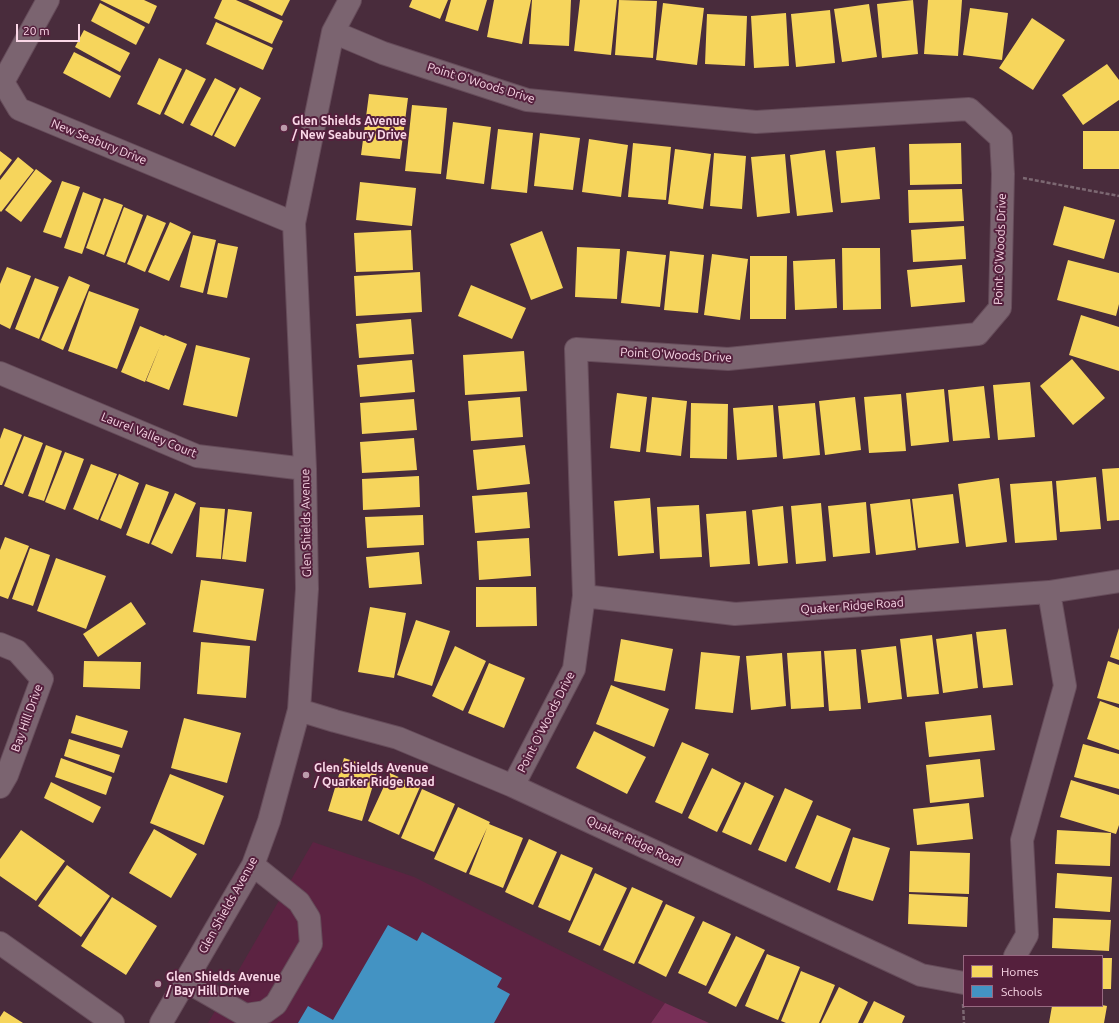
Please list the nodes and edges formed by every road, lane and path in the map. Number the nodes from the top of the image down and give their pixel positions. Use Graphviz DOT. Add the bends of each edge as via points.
graph roads {
  1 [pos="48,0"];
  2 [pos="350,0"];
  3 [pos="333,32"];
  4 [pos="1003,174"];
  5 [pos="1119,196"];
  6 [pos="294,223"];
  7 [pos="0,373"];
  8 [pos="305,469"];
  9 [pos="1119,581"];
  10 [pos="1049,592"];
  11 [pos="584,596"];
  12 [pos="0,644"];
  13 [pos="299,710"];
  14 [pos="514,786"];
  15 [pos="0,787"];
  16 [pos="253,865"];
  17 [pos="0,943"];
  18 [pos="1016,955"];
  19 [pos="186,981"];
  20 [pos="963,983"];
  21 [pos="242,1019"];
  22 [pos="113,1023"];
  23 [pos="161,1023"];
  1 -- 6 [label="street, New Seabury Drive" via="3,82 19,109"];
  2 -- 3 [label="street, Glen Shields Avenue"];
  3 -- 4 [label="street, Point O'Woods Drive" via="383,53 527,100 756,122 970,109 1002,138"];
  3 -- 6 [label="street, Glen Shields Avenue"];
  4 -- 5 [label="path"];
  4 -- 11 [label="street, Point O'Woods Drive" via="1000,308 978,334 728,359 576,349"];
  6 -- 8 [label="street, Glen Shields Avenue"];
  7 -- 8 [label="street, Laurel Valley Court" via="197,456"];
  8 -- 13 [label="street, Glen Shields Avenue" via="308,589"];
  9 -- 10 [label="street, Quaker Ridge Road"];
  10 -- 11 [label="street, Quaker Ridge Road" via="735,614"];
  10 -- 18 [label="street" via="1066,686 1022,840 1027,935"];
  11 -- 14 [label="street, Point O'Woods Drive" via="574,669"];
  12 -- 15 [label="street, Bay Hill Drive" via="17,651 42,679 7,775"];
  13 -- 14 [label="street, Quaker Ridge Road" via="398,738"];
  13 -- 16 [label="street, Glen Shields Avenue" via="269,821"];
  14 -- 20 [label="street, Quaker Ridge Road" via="921,975"];
  16 -- 19 [label="street, Glen Shields Avenue"];
  16 -- 21 [label="street" via="299,902 309,918 311,944 276,1004 265,1012"];
  17 -- 22 [label="street"];
  19 -- 21 [label="street"];
  19 -- 23 [label="street, Glen Shields Avenue"];
}
